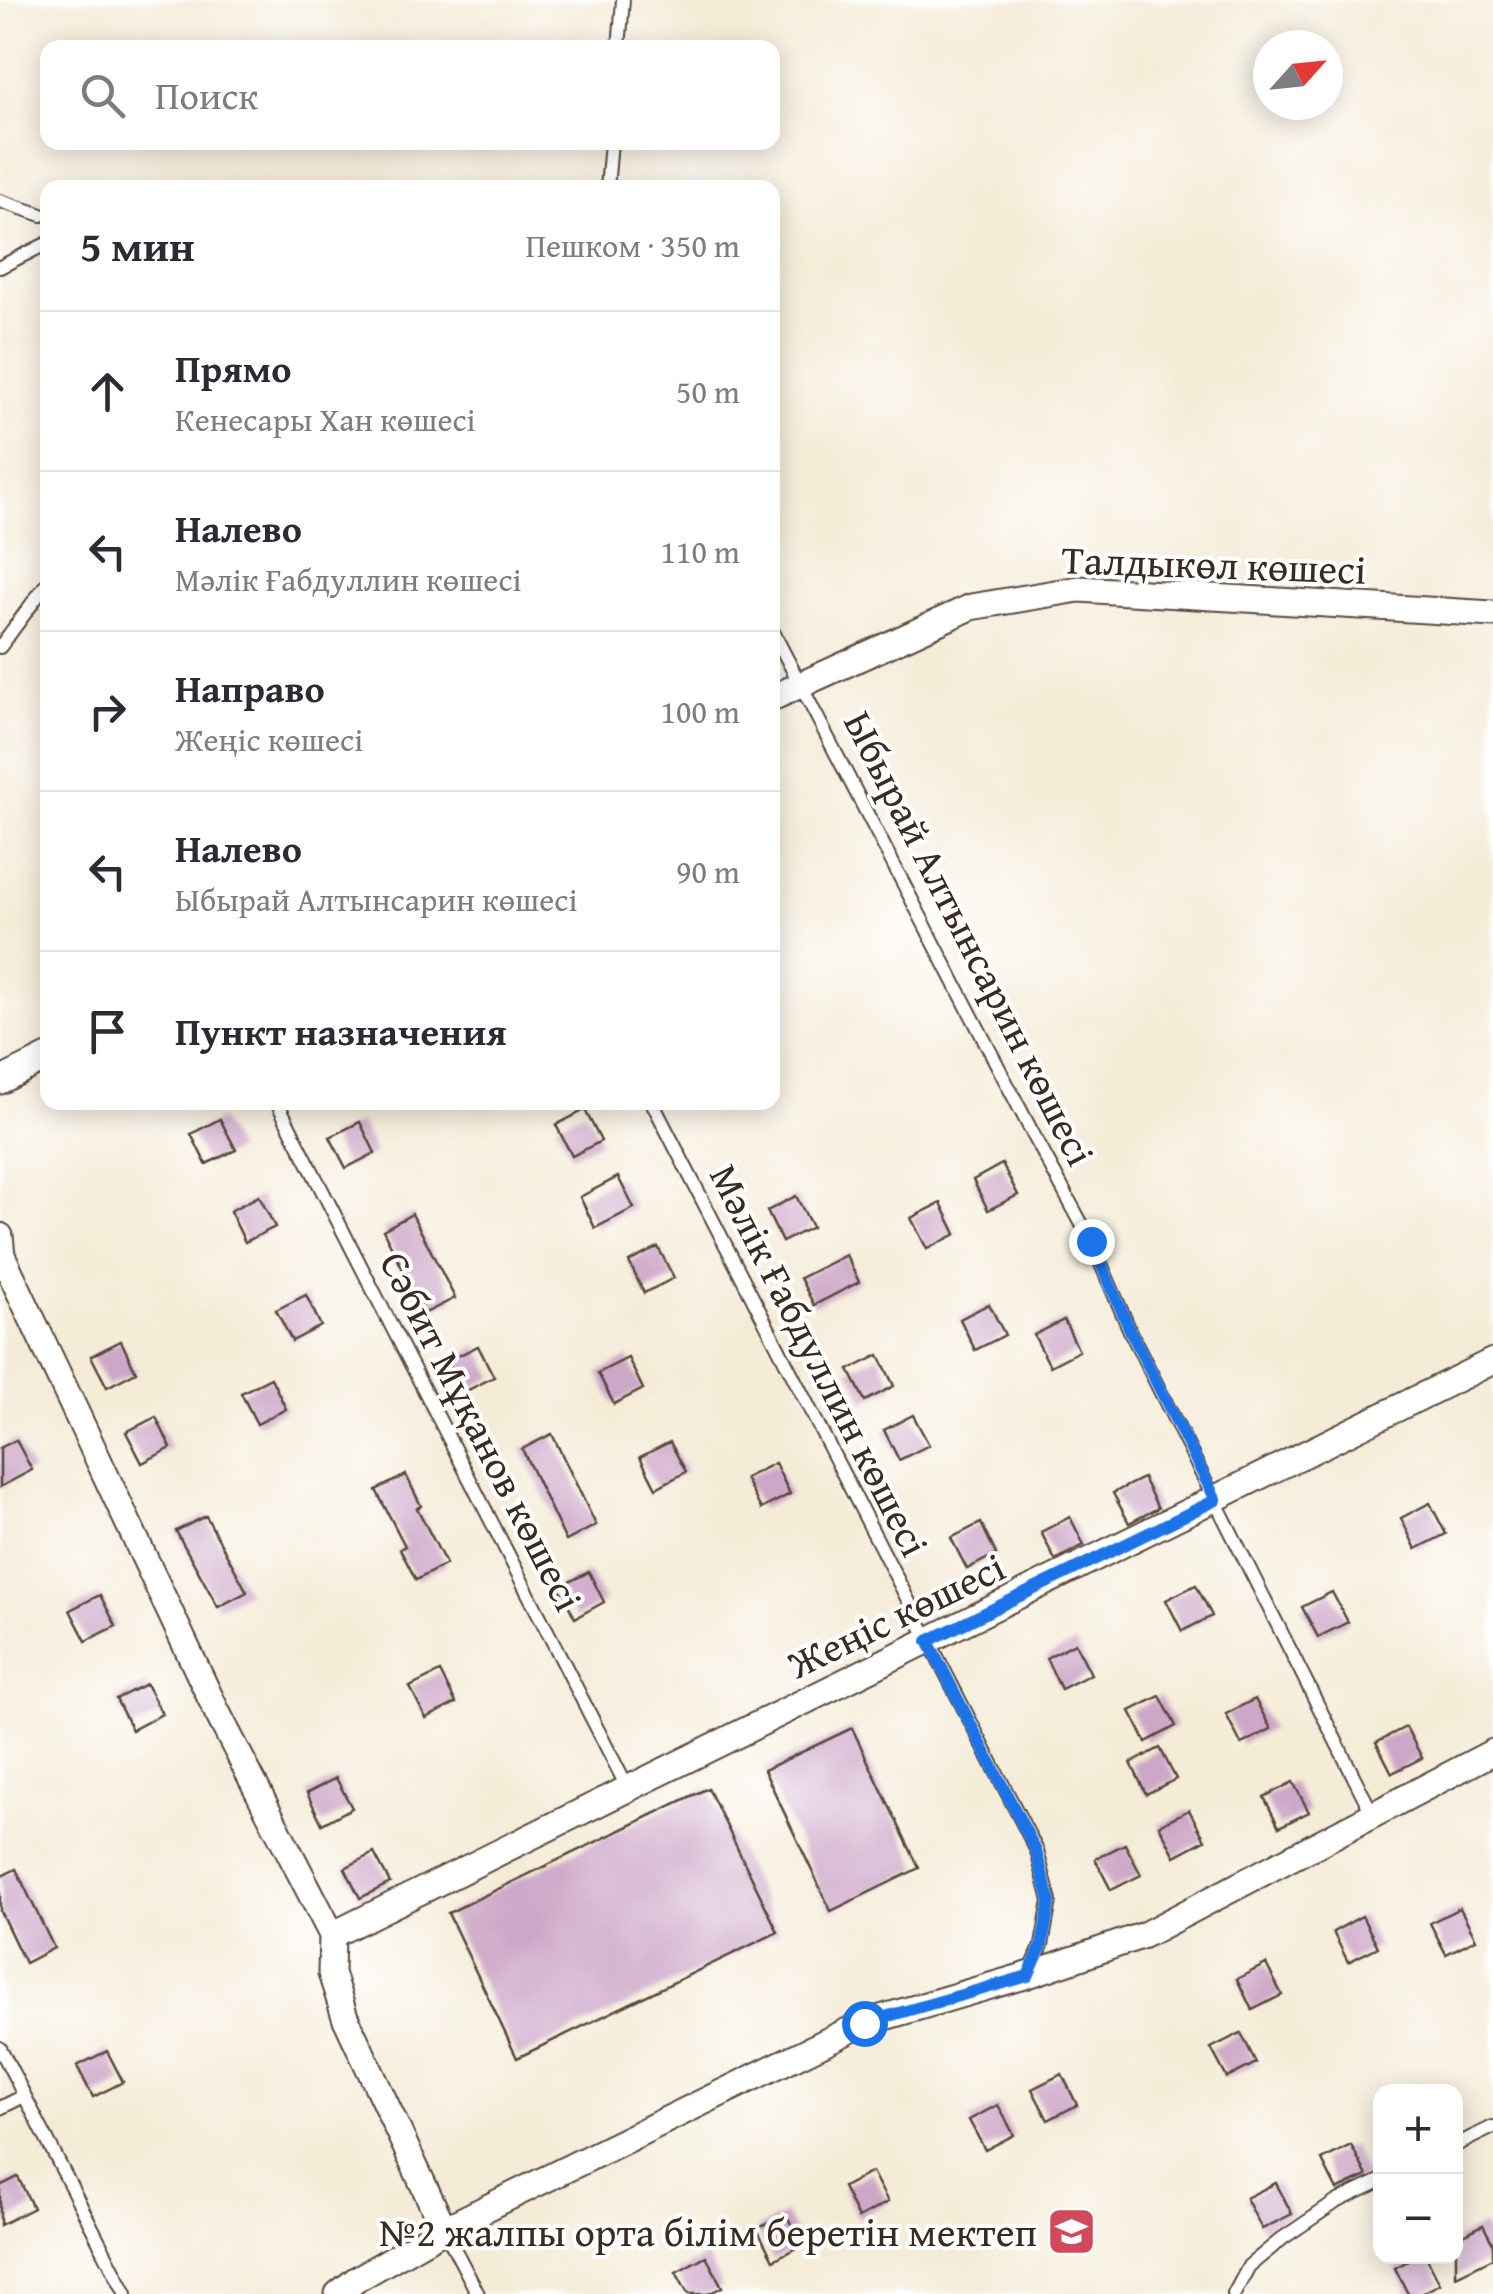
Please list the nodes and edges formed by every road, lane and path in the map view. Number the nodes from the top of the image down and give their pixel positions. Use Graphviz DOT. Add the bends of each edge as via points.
graph roads {
  1 [pos="623,0"];
  2 [pos="620,40"];
  3 [pos="610,150"];
  4 [pos="608,180"];
  5 [pos="0,201"];
  6 [pos="40,215"];
  7 [pos="40,247"];
  8 [pos="0,266"];
  9 [pos="40,593"];
  10 [pos="1493,614"];
  11 [pos="780,645"];
  12 [pos="0,647"];
  13 [pos="801,684"];
  14 [pos="780,694"];
  15 [pos="40,1061"];
  16 [pos="0,1081"];
  17 [pos="281,1110"];
  18 [pos="656,1110"];
  19 [pos="1,1249"];
  20 [pos="1493,1361"];
  21 [pos="1216,1500"];
  22 [pos="928,1641"];
  23 [pos="1493,1752"];
  24 [pos="628,1789"];
  25 [pos="1373,1815"];
  26 [pos="332,1935"];
  27 [pos="1028,1976"];
  28 [pos="0,2048"];
  29 [pos="24,2096"];
  30 [pos="0,2108"];
  31 [pos="1493,2127"];
  32 [pos="1463,2142"];
  33 [pos="1373,2184"];
  34 [pos="444,2229"];
  35 [pos="126,2294"];
  36 [pos="338,2294"];
  37 [pos="478,2294"];
  38 [pos="1234,2294"];
  1 -- 2 [label="lane"];
  3 -- 4 [label="lane"];
  5 -- 6 [label="lane"];
  7 -- 8 [label="lane"];
  9 -- 12 [label="lane"];
  10 -- 13 [label="street, Талдыкөл көшесі" via="1078,589 971,606"];
  11 -- 13 [label="lane, Ыбырай Алтынсарин көшесі"];
  13 -- 14 [label="street, Талдыкөл көшесі"];
  13 -- 21 [label="lane, Ыбырай Алтынсарин көшесі" via="1091,1241"];
  15 -- 16 [label="street"];
  17 -- 24 [label="lane, Сәбит Мұқанов көшесі"];
  18 -- 22 [label="lane, Мәлік Ғабдуллин көшесі"];
  19 -- 26 [label="street" via="216,1712"];
  20 -- 21 [label="street, Жеңіс көшесі"];
  21 -- 22 [label="street, Жеңіс көшесі"];
  21 -- 25 [label="lane, Ыбырай Алтынсарин көшесі"];
  22 -- 24 [label="street, Жеңіс көшесі"];
  22 -- 27 [label="lane, Мәлік Ғабдуллин көшесі" via="1036,1851 1050,1901"];
  23 -- 25 [label="street"];
  24 -- 26 [label="street, Жеңіс көшесі"];
  25 -- 27 [label="street" via="1144,1935"];
  26 -- 34 [label="street" via="331,1973 345,2017"];
  27 -- 34 [label="street" via="864,2023"];
  28 -- 29 [label="lane"];
  29 -- 30 [label="lane"];
  29 -- 35 [label="lane"];
  31 -- 32 [label="lane"];
  33 -- 38 [label="lane" via="1282,2238 1248,2266"];
  34 -- 36 [label="street"];
  34 -- 37 [label="lane"];
}
